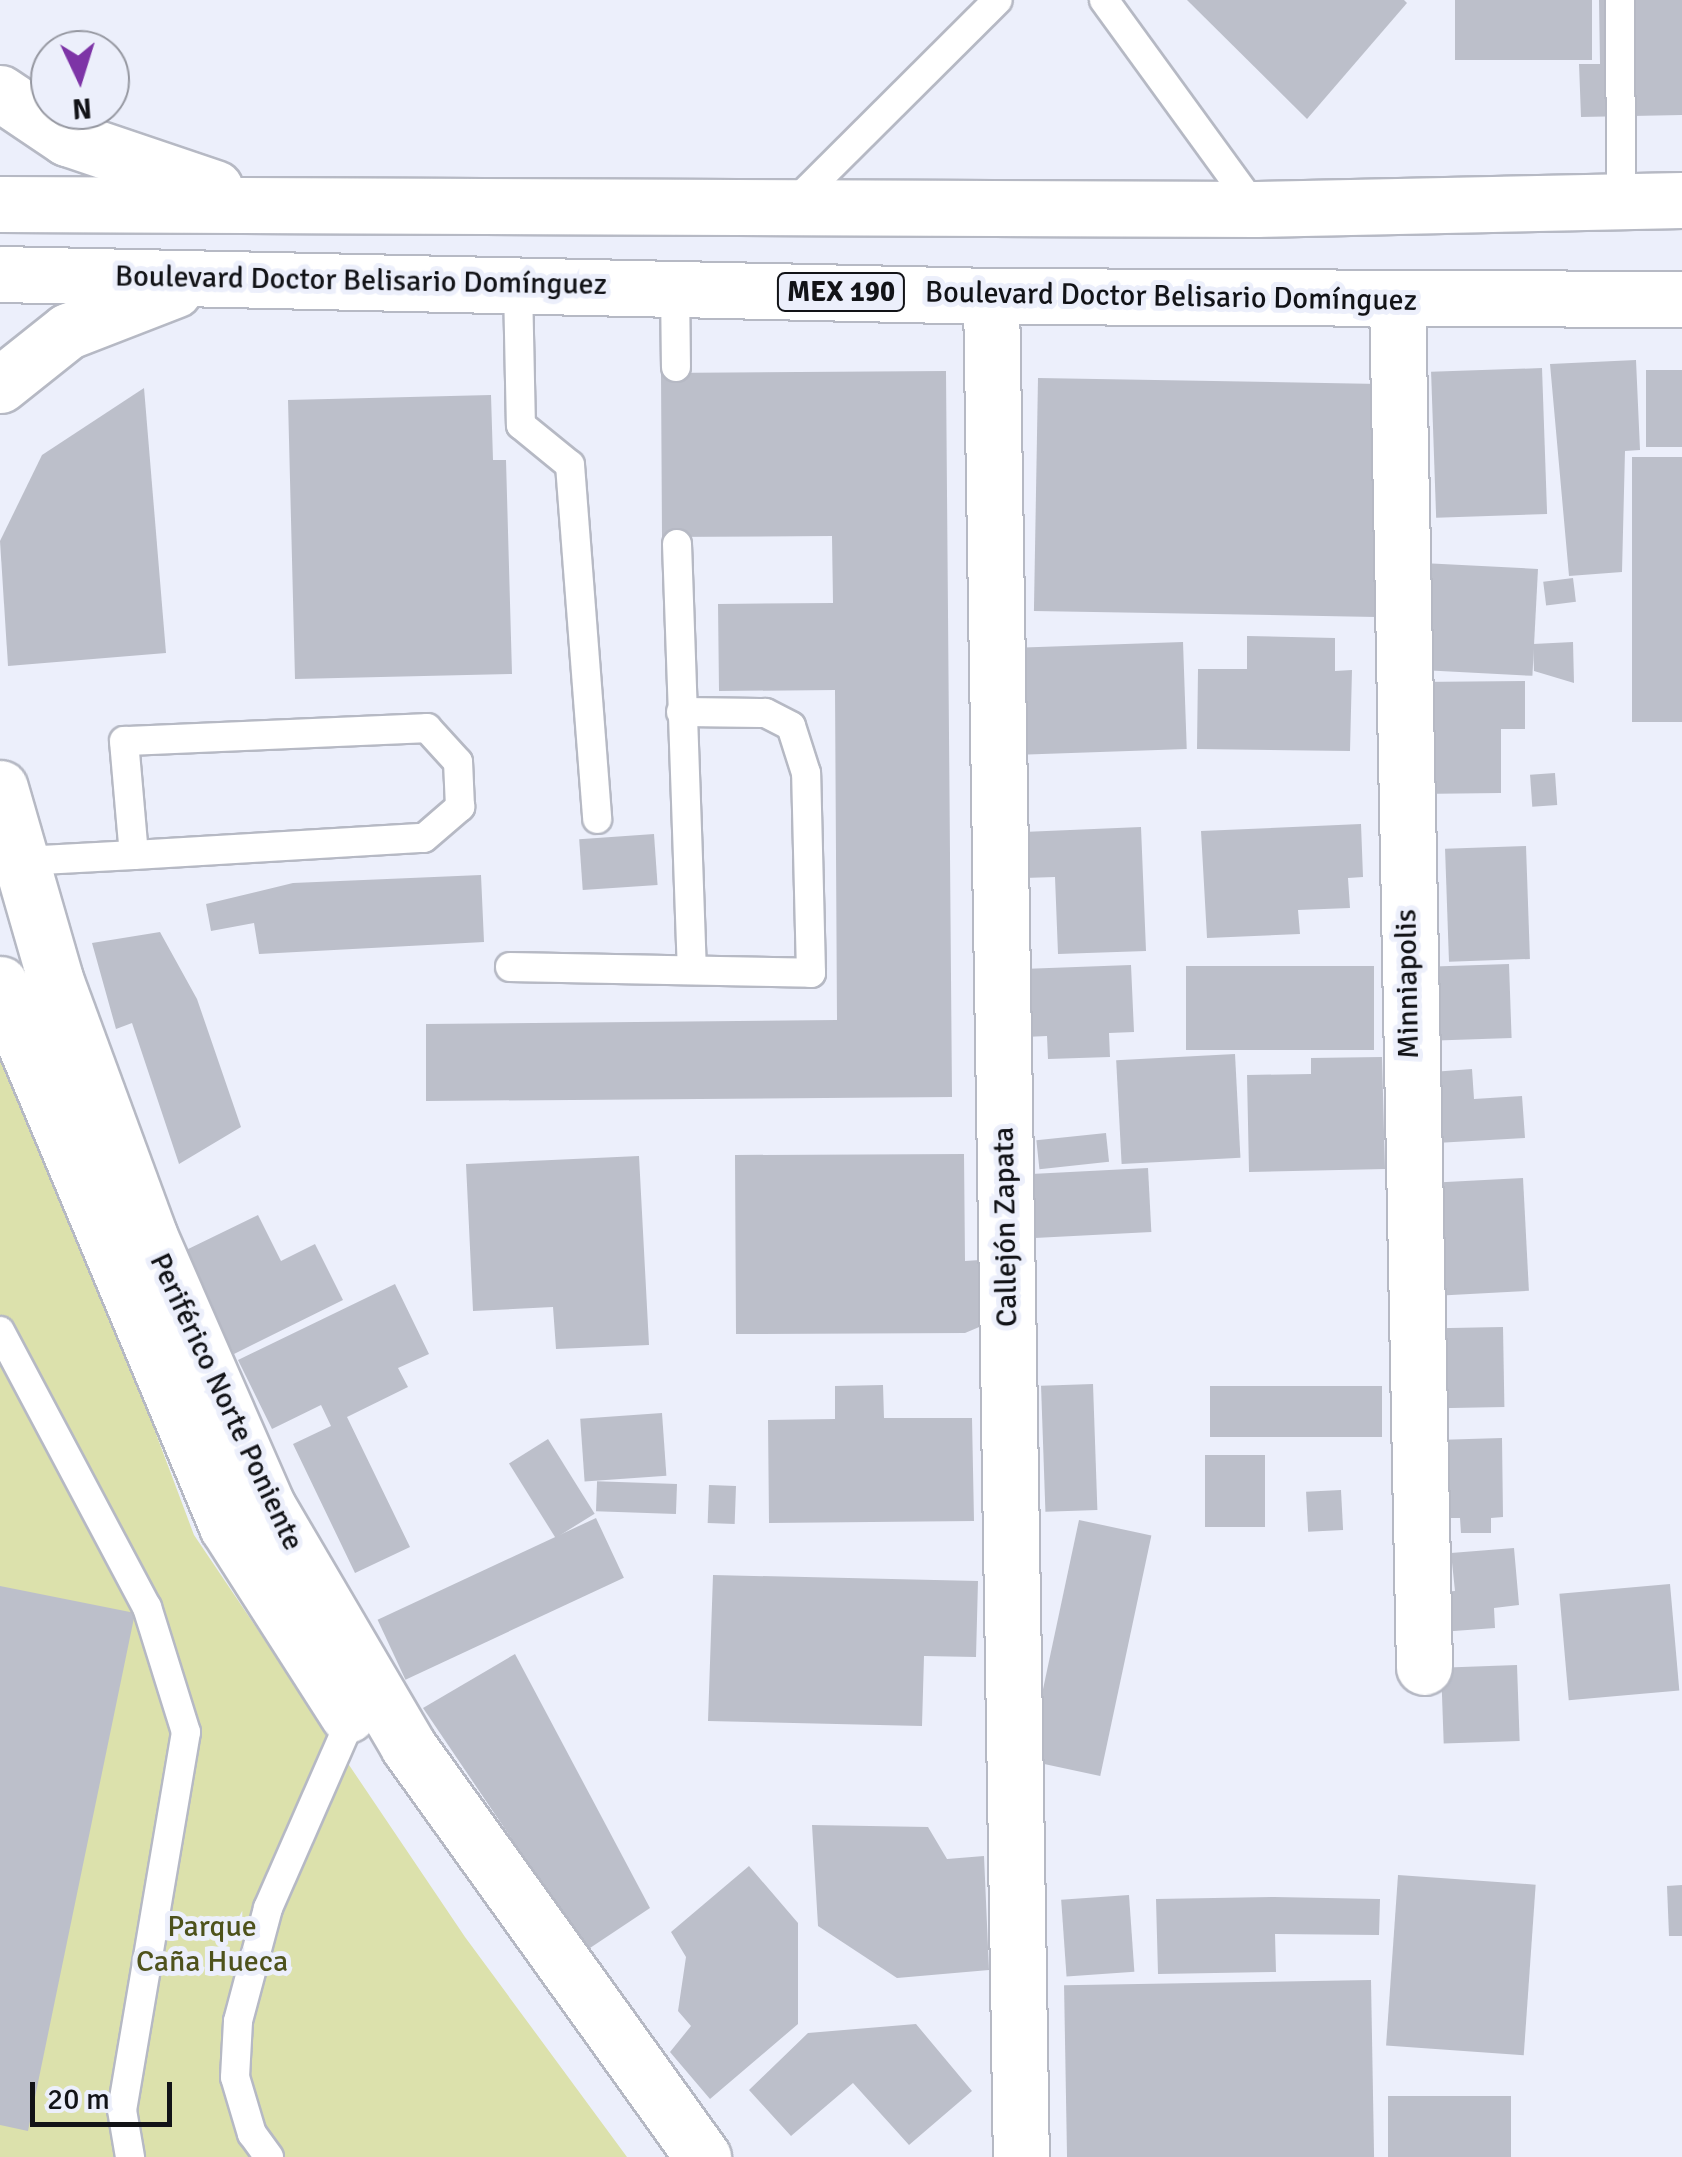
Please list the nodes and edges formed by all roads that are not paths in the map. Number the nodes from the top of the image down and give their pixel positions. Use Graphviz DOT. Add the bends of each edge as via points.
graph roads {
  1 [pos="998,0"];
  2 [pos="1104,0"];
  3 [pos="1620,0"];
  4 [pos="0,93"];
  5 [pos="1682,200"];
  6 [pos="256,202"];
  7 [pos="796,202"];
  8 [pos="1621,202"];
  9 [pos="0,204"];
  10 [pos="1256,210"];
  11 [pos="0,274"];
  12 [pos="232,276"];
  13 [pos="518,286"];
  14 [pos="674,288"];
  15 [pos="992,296"];
  16 [pos="1682,299"];
  17 [pos="1397,300"];
  18 [pos="676,366"];
  19 [pos="0,385"];
  20 [pos="676,544"];
  21 [pos="682,712"];
  22 [pos="0,788"];
  23 [pos="597,819"];
  24 [pos="134,855"];
  25 [pos="23,861"];
  26 [pos="510,967"];
  27 [pos="692,967"];
  28 [pos="0,984"];
  29 [pos="0,1331"];
  30 [pos="1424,1668"];
  31 [pos="351,1719"];
  32 [pos="130,2157"];
  33 [pos="269,2157"];
  34 [pos="656,2157"];
  35 [pos="703,2157"];
  36 [pos="1022,2157"];
  1 -- 7 [label="lane"];
  2 -- 10 [label="lane"];
  3 -- 8 [label="lane"];
  4 -- 6 [label="main road" via="67,138"];
  5 -- 8 [label="main road"];
  6 -- 7 [label="main road"];
  6 -- 9 [label="main road"];
  7 -- 10 [label="main road"];
  8 -- 10 [label="main road"];
  11 -- 12 [label="main road, Boulevard Doctor Belisario Domínguez / MEX 190"];
  12 -- 13 [label="main road, Boulevard Doctor Belisario Domínguez / MEX 190"];
  12 -- 19 [label="main road" via="118,307 68,330"];
  13 -- 14 [label="main road, Boulevard Doctor Belisario Domínguez / MEX 190"];
  13 -- 23 [label="lane" via="521,425 570,465"];
  14 -- 15 [label="main road, Boulevard Doctor Belisario Domínguez / MEX 190"];
  14 -- 18 [label="lane"];
  15 -- 17 [label="main road, Boulevard Doctor Belisario Domínguez / MEX 190"];
  15 -- 36 [label="main road, Callejón Zapata"];
  16 -- 17 [label="main road, Boulevard Doctor Belisario Domínguez / MEX 190"];
  17 -- 30 [label="main road, Minniapolis"];
  20 -- 21 [label="lane"];
  21 -- 27 [label="lane"];
  21 -- 27 [label="lane" via="765,713 791,726 806,773 809,836 811,973"];
  22 -- 25 [label="main road, Periférico Norte Poniente"];
  24 -- 24 [label="lane" via="424,838 460,806 458,762 427,728 124,740"];
  24 -- 25 [label="lane"];
  25 -- 35 [label="main road, Periférico Norte Poniente" via="55,979 149,1235 268,1507 408,1746"];
  26 -- 27 [label="lane"];
  28 -- 31 [label="main road, Periférico Norte Poniente" via="227,1526"];
  29 -- 32 [label="lane" via="148,1607 186,1732 122,2110"];
  31 -- 33 [label="lane" via="268,1908 238,2022 235,2077"];
  31 -- 34 [label="main road, Periférico Norte Poniente"];
}
